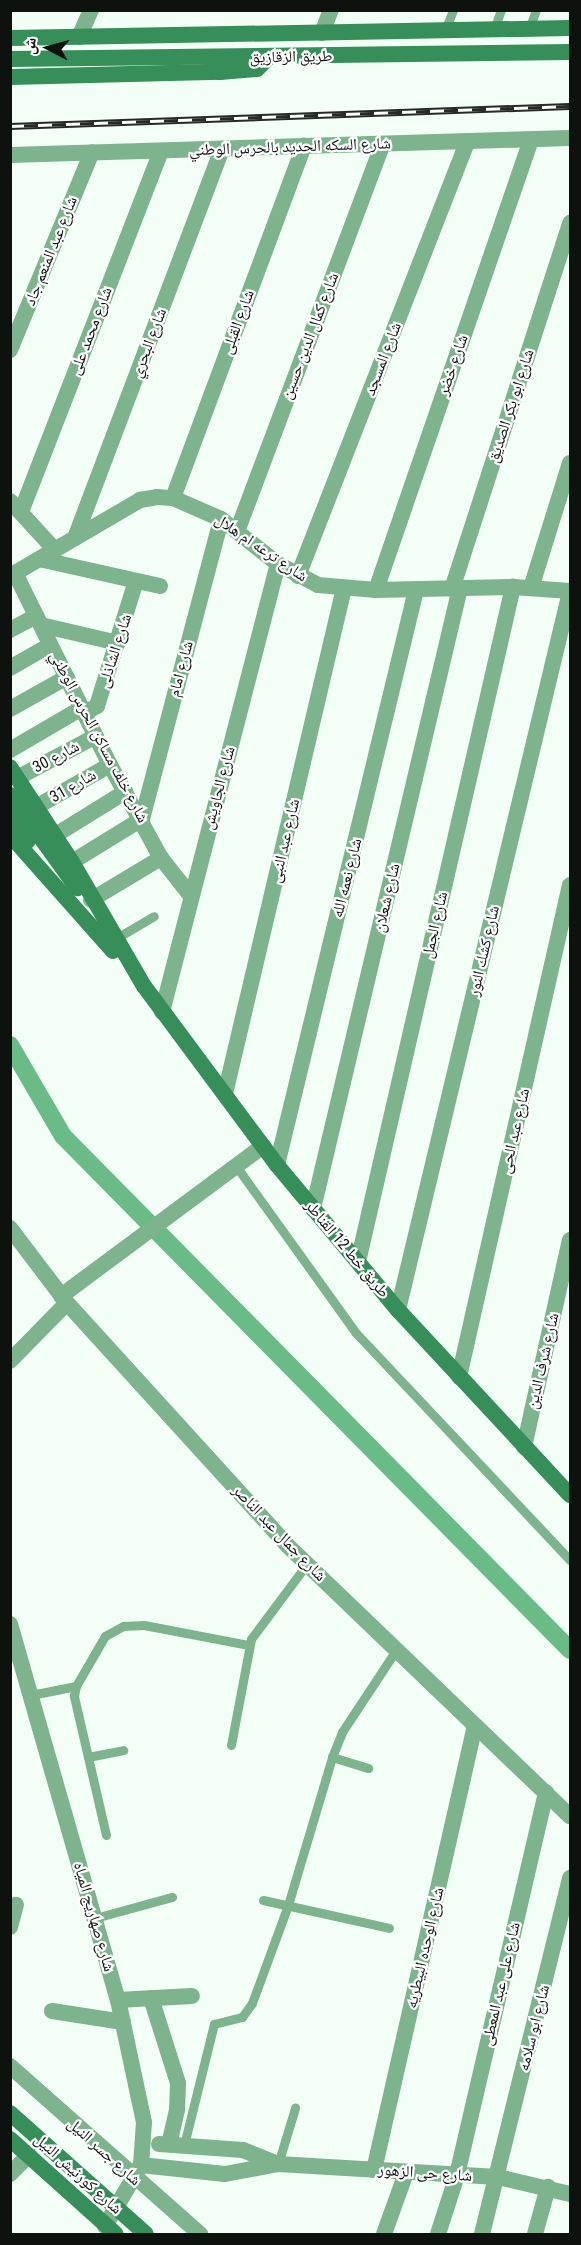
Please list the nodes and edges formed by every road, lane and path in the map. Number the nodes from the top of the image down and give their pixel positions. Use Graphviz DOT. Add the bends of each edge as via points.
graph roads {
  1 [pos="90,10"];
  2 [pos="331,10"];
  3 [pos="453,10"];
  4 [pos="501,10"];
  5 [pos="536,10"];
  6 [pos="529,28"];
  7 [pos="570,28"];
  8 [pos="494,29"];
  9 [pos="446,30"];
  10 [pos="392,32"];
  11 [pos="322,33"];
  12 [pos="79,37"];
  13 [pos="10,38"];
  14 [pos="570,52"];
  15 [pos="393,56"];
  16 [pos="268,58"];
  17 [pos="10,59"];
  18 [pos="10,77"];
  19 [pos="570,138"];
  20 [pos="531,140"];
  21 [pos="468,141"];
  22 [pos="383,144"];
  23 [pos="304,146"];
  24 [pos="222,148"];
  25 [pos="161,151"];
  26 [pos="92,152"];
  27 [pos="10,155"];
  28 [pos="570,223"];
  29 [pos="10,350"];
  30 [pos="570,463"];
  31 [pos="173,498"];
  32 [pos="16,507"];
  33 [pos="221,519"];
  34 [pos="238,529"];
  35 [pos="75,538"];
  36 [pos="55,550"];
  37 [pos="39,559"];
  38 [pos="278,564"];
  39 [pos="13,575"];
  40 [pos="298,576"];
  41 [pos="136,581"];
  42 [pos="160,586"];
  43 [pos="513,587"];
  44 [pos="344,588"];
  45 [pos="456,588"];
  46 [pos="531,588"];
  47 [pos="376,590"];
  48 [pos="416,590"];
  49 [pos="570,591"];
  50 [pos="38,620"];
  51 [pos="10,630"];
  52 [pos="118,642"];
  53 [pos="51,645"];
  54 [pos="10,668"];
  55 [pos="67,677"];
  56 [pos="10,710"];
  57 [pos="83,711"];
  58 [pos="96,736"];
  59 [pos="10,750"];
  60 [pos="110,765"];
  61 [pos="14,773"];
  62 [pos="125,792"];
  63 [pos="10,795"];
  64 [pos="36,807"];
  65 [pos="10,818"];
  66 [pos="142,819"];
  67 [pos="10,835"];
  68 [pos="54,836"];
  69 [pos="161,858"];
  70 [pos="72,862"];
  71 [pos="570,885"];
  72 [pos="190,896"];
  73 [pos="91,900"];
  74 [pos="154,916"];
  75 [pos="95,920"];
  76 [pos="115,939"];
  77 [pos="144,986"];
  78 [pos="162,1012"];
  79 [pos="225,1094"];
  80 [pos="262,1146"];
  81 [pos="277,1165"];
  82 [pos="236,1166"];
  83 [pos="313,1209"];
  84 [pos="10,1228"];
  85 [pos="570,1240"];
  86 [pos="358,1263"];
  87 [pos="64,1299"];
  88 [pos="398,1310"];
  89 [pos="10,1361"];
  90 [pos="459,1377"];
  91 [pos="524,1447"];
  92 [pos="570,1495"];
  93 [pos="570,1560"];
  94 [pos="307,1564"];
  95 [pos="12,1631"];
  96 [pos="249,1645"];
  97 [pos="396,1650"];
  98 [pos="10,1658"];
  99 [pos="76,1686"];
  100 [pos="31,1695"];
  101 [pos="475,1726"];
  102 [pos="231,1745"];
  103 [pos="123,1750"];
  104 [pos="88,1757"];
  105 [pos="332,1757"];
  106 [pos="368,1768"];
  107 [pos="546,1792"];
  108 [pos="570,1816"];
  109 [pos="106,1835"];
  110 [pos="570,1878"];
  111 [pos="172,1898"];
  112 [pos="263,1900"];
  113 [pos="16,1905"];
  114 [pos="288,1905"];
  115 [pos="94,1918"];
  116 [pos="10,1927"];
  117 [pos="389,1928"];
  118 [pos="192,1996"];
  119 [pos="152,1998"];
  120 [pos="118,2000"];
  121 [pos="52,2011"];
  122 [pos="123,2022"];
  123 [pos="10,2066"];
  124 [pos="295,2108"];
  125 [pos="10,2113"];
  126 [pos="10,2139"];
  127 [pos="145,2144"];
  128 [pos="176,2145"];
  129 [pos="29,2156"];
  130 [pos="278,2164"];
  131 [pos="374,2170"];
  132 [pos="137,2172"];
  133 [pos="406,2173"];
  134 [pos="10,2174"];
  135 [pos="457,2175"];
  136 [pos="498,2177"];
  137 [pos="548,2187"];
  138 [pos="570,2194"];
  139 [pos="115,2208"];
  140 [pos="111,2230"];
  141 [pos="146,2235"];
  142 [pos="200,2235"];
  143 [pos="384,2235"];
  144 [pos="438,2235"];
  145 [pos="482,2235"];
  146 [pos="535,2235"];
  1 -- 12 [label="street"];
  2 -- 11 [label="street"];
  3 -- 9 [label="lane"];
  4 -- 8 [label="lane"];
  5 -- 6 [label="lane"];
  6 -- 7 [label="main road, طريق الزقازيق"];
  6 -- 8 [label="main road, طريق الزقازيق"];
  8 -- 9 [label="main road, طريق الزقازيق"];
  9 -- 10 [label="main road, طريق الزقازيق"];
  10 -- 11 [label="main road, طريق الزقازيق"];
  10 -- 15 [label="main road"];
  11 -- 12 [label="main road, طريق الزقازيق"];
  12 -- 13 [label="main road, طريق الزقازيق"];
  14 -- 15 [label="main road, طريق الزقازيق"];
  15 -- 16 [label="main road, طريق الزقازيق"];
  16 -- 17 [label="main road, طريق الزقازيق"];
  16 -- 18 [label="main road" via="257,69 220,72"];
  19 -- 20 [label="street, شارع السكه الحديد بالحرس الوطني"];
  20 -- 21 [label="street, شارع السكه الحديد بالحرس الوطني"];
  20 -- 47 [label="street, شارع خضر"];
  21 -- 22 [label="street, شارع السكه الحديد بالحرس الوطني"];
  21 -- 40 [label="street, شارع المسجد"];
  22 -- 23 [label="street, شارع السكه الحديد بالحرس الوطني"];
  22 -- 34 [label="street, شارع كمال الدين حسين"];
  23 -- 24 [label="street, شارع السكه الحديد بالحرس الوطني"];
  23 -- 31 [label="street, شارع القبلى"];
  24 -- 25 [label="street, شارع السكه الحديد بالحرس الوطني"];
  24 -- 35 [label="street, شارع البحري"];
  25 -- 26 [label="street, شارع السكه الحديد بالحرس الوطني"];
  25 -- 32 [label="street, شارع محمد على"];
  26 -- 27 [label="street, شارع السكه الحديد بالحرس الوطني"];
  26 -- 29 [label="street, شارع عبد المنعم جاد"];
  28 -- 45 [label="street, شارع ابو بكر الصديق"];
  30 -- 46 [label="street"];
  31 -- 33 [label="street, شارع ترعه ام هلال"];
  31 -- 35 [label="street, شارع ترعه ام هلال" via="140,500"];
  32 -- 36 [label="street"];
  33 -- 34 [label="street, شارع ترعه ام هلال"];
  33 -- 66 [label="street, شارع امام"];
  34 -- 38 [label="street, شارع ترعه ام هلال"];
  35 -- 36 [label="street, شارع ترعه ام هلال"];
  36 -- 37 [label="street, شارع ترعه ام هلال"];
  37 -- 39 [label="street, شارع ترعه ام هلال"];
  37 -- 41 [label="street"];
  38 -- 40 [label="street, شارع ترعه ام هلال"];
  38 -- 72 [label="street, شارع الجاويش"];
  39 -- 50 [label="street, شارع خلف مساكن الحرس الوطني"];
  40 -- 44 [label="street, شارع ترعه ام هلال" via="318,585"];
  41 -- 42 [label="street"];
  41 -- 52 [label="street, شارع الشاذلى"];
  43 -- 45 [label="street, شارع ترعه ام هلال"];
  43 -- 46 [label="street, شارع ترعه ام هلال"];
  43 -- 86 [label="street, شارع الجمل"];
  44 -- 47 [label="street, شارع ترعه ام هلال"];
  44 -- 79 [label="street, شارع عبد النبى"];
  45 -- 48 [label="street, شارع ترعه ام هلال"];
  45 -- 83 [label="street, شارع شعلان"];
  46 -- 49 [label="street, شارع ترعه ام هلال"];
  47 -- 48 [label="street, شارع ترعه ام هلال"];
  48 -- 81 [label="street, شارع نعمه الله"];
  49 -- 88 [label="street, شارع كشك النور"];
  50 -- 51 [label="street"];
  50 -- 52 [label="street"];
  50 -- 53 [label="street, شارع خلف مساكن الحرس الوطني"];
  52 -- 57 [label="street, شارع الشاذلى" via="97,706"];
  53 -- 54 [label="street"];
  53 -- 55 [label="street, شارع خلف مساكن الحرس الوطني"];
  55 -- 56 [label="street"];
  55 -- 57 [label="street, شارع خلف مساكن الحرس الوطني"];
  57 -- 58 [label="street, شارع خلف مساكن الحرس الوطني"];
  57 -- 59 [label="street"];
  58 -- 60 [label="street, شارع خلف مساكن الحرس الوطني"];
  58 -- 61 [label="street, شارع 30"];
  60 -- 62 [label="street, شارع خلف مساكن الحرس الوطني"];
  60 -- 64 [label="street, شارع 31"];
  61 -- 64 [label="main road, طريق خط 12 القناطر"];
  62 -- 66 [label="street, شارع خلف مساكن الحرس الوطني"];
  62 -- 68 [label="street"];
  63 -- 75 [label="main road"];
  64 -- 68 [label="main road, طريق خط 12 القناطر"];
  65 -- 75 [label="main road"];
  66 -- 69 [label="street, شارع خلف مساكن الحرس الوطني"];
  66 -- 70 [label="street"];
  67 -- 75 [label="main road, طريق خط 12 القناطر" via="37,869"];
  68 -- 70 [label="main road, طريق خط 12 القناطر"];
  69 -- 72 [label="street, شارع خلف مساكن الحرس الوطني"];
  69 -- 73 [label="street"];
  70 -- 73 [label="main road, طريق خط 12 القناطر"];
  71 -- 90 [label="street, شارع عبد الحى"];
  72 -- 78 [label="street, شارع الجاويش"];
  73 -- 75 [label="main road, طريق خط 12 القناطر"];
  74 -- 76 [label="lane"];
  75 -- 76 [label="main road, طريق خط 12 القناطر"];
  75 -- 77 [label="main road, طريق خط 12 القناطر"];
  76 -- 77 [label="main road, طريق خط 12 القناطر"];
  77 -- 78 [label="main road, طريق خط 12 القناطر"];
  78 -- 79 [label="main road, طريق خط 12 القناطر"];
  79 -- 80 [label="main road, طريق خط 12 القناطر"];
  80 -- 81 [label="main road, طريق خط 12 القناطر"];
  80 -- 82 [label="street"];
  81 -- 83 [label="main road, طريق خط 12 القناطر"];
  82 -- 87 [label="street" via="94,1271"];
  82 -- 93 [label="lane" via="356,1333"];
  83 -- 86 [label="main road, طريق خط 12 القناطر"];
  84 -- 87 [label="street, شارع جمال عبد الناصر"];
  85 -- 91 [label="street, شارع شرف الدين"];
  86 -- 88 [label="main road, طريق خط 12 القناطر"];
  87 -- 89 [label="street"];
  87 -- 94 [label="street, شارع جمال عبد الناصر"];
  88 -- 90 [label="main road, طريق خط 12 القناطر"];
  90 -- 91 [label="main road, طريق خط 12 القناطر"];
  91 -- 92 [label="main road, طريق خط 12 القناطر"];
  94 -- 96 [label="lane"];
  94 -- 97 [label="street, شارع جمال عبد الناصر"];
  95 -- 98 [label="street"];
  95 -- 100 [label="street, شارع صهاريج المياه"];
  96 -- 99 [label="lane" via="144,1625 123,1626 105,1636"];
  96 -- 102 [label="lane"];
  97 -- 101 [label="street, شارع جمال عبد الناصر"];
  97 -- 105 [label="lane" via="342,1732"];
  99 -- 100 [label="lane"];
  99 -- 104 [label="lane" via="74,1696"];
  100 -- 115 [label="street, شارع صهاريج المياه"];
  101 -- 107 [label="street, شارع جمال عبد الناصر"];
  101 -- 131 [label="street, شارع الوحده البيطريه"];
  103 -- 104 [label="lane"];
  104 -- 109 [label="lane"];
  105 -- 106 [label="lane"];
  105 -- 114 [label="lane"];
  107 -- 108 [label="street, شارع جمال عبد الناصر"];
  107 -- 135 [label="street, شارع على عبد المعطى"];
  110 -- 136 [label="street, شارع ابو سلامه"];
  111 -- 115 [label="lane"];
  112 -- 114 [label="lane"];
  113 -- 116 [label="street"];
  114 -- 117 [label="lane"];
  114 -- 128 [label="lane" via="248,2010 234,2021 214,2024"];
  115 -- 120 [label="street, شارع صهاريج المياه"];
  118 -- 119 [label="street"];
  119 -- 120 [label="street"];
  119 -- 128 [label="street" via="178,2083"];
  120 -- 122 [label="street, شارع صهاريج المياه"];
  121 -- 122 [label="street"];
  122 -- 127 [label="street, شارع صهاريج المياه"];
  123 -- 132 [label="street, شارع جسر النيل"];
  124 -- 130 [label="lane"];
  125 -- 139 [label="main road, شارع كورنيش النيل"];
  126 -- 129 [label="main road, شارع كورنيش النيل"];
  127 -- 128 [label="street, شارع حى الزهور"];
  127 -- 132 [label="street, شارع صهاريج المياه"];
  128 -- 130 [label="street, شارع حى الزهور" via="243,2150"];
  129 -- 134 [label="street"];
  129 -- 140 [label="main road, شارع كورنيش النيل"];
  130 -- 131 [label="street, شارع حى الزهور"];
  130 -- 132 [label="street, شارع حى الزهور" via="225,2174"];
  131 -- 133 [label="street, شارع حى الزهور"];
  132 -- 139 [label="street, شارع صهاريج المياه"];
  132 -- 142 [label="street, شارع جسر النيل"];
  133 -- 135 [label="street, شارع حى الزهور"];
  133 -- 143 [label="street"];
  135 -- 136 [label="street, شارع حى الزهور"];
  135 -- 144 [label="street, شارع على عبد المعطى"];
  136 -- 137 [label="street, شارع حى الزهور"];
  136 -- 145 [label="street"];
  137 -- 138 [label="street, شارع حى الزهور"];
  137 -- 146 [label="street"];
  139 -- 140 [label="street, شارع صهاريج المياه"];
  139 -- 141 [label="main road, شارع كورنيش النيل"];
}
